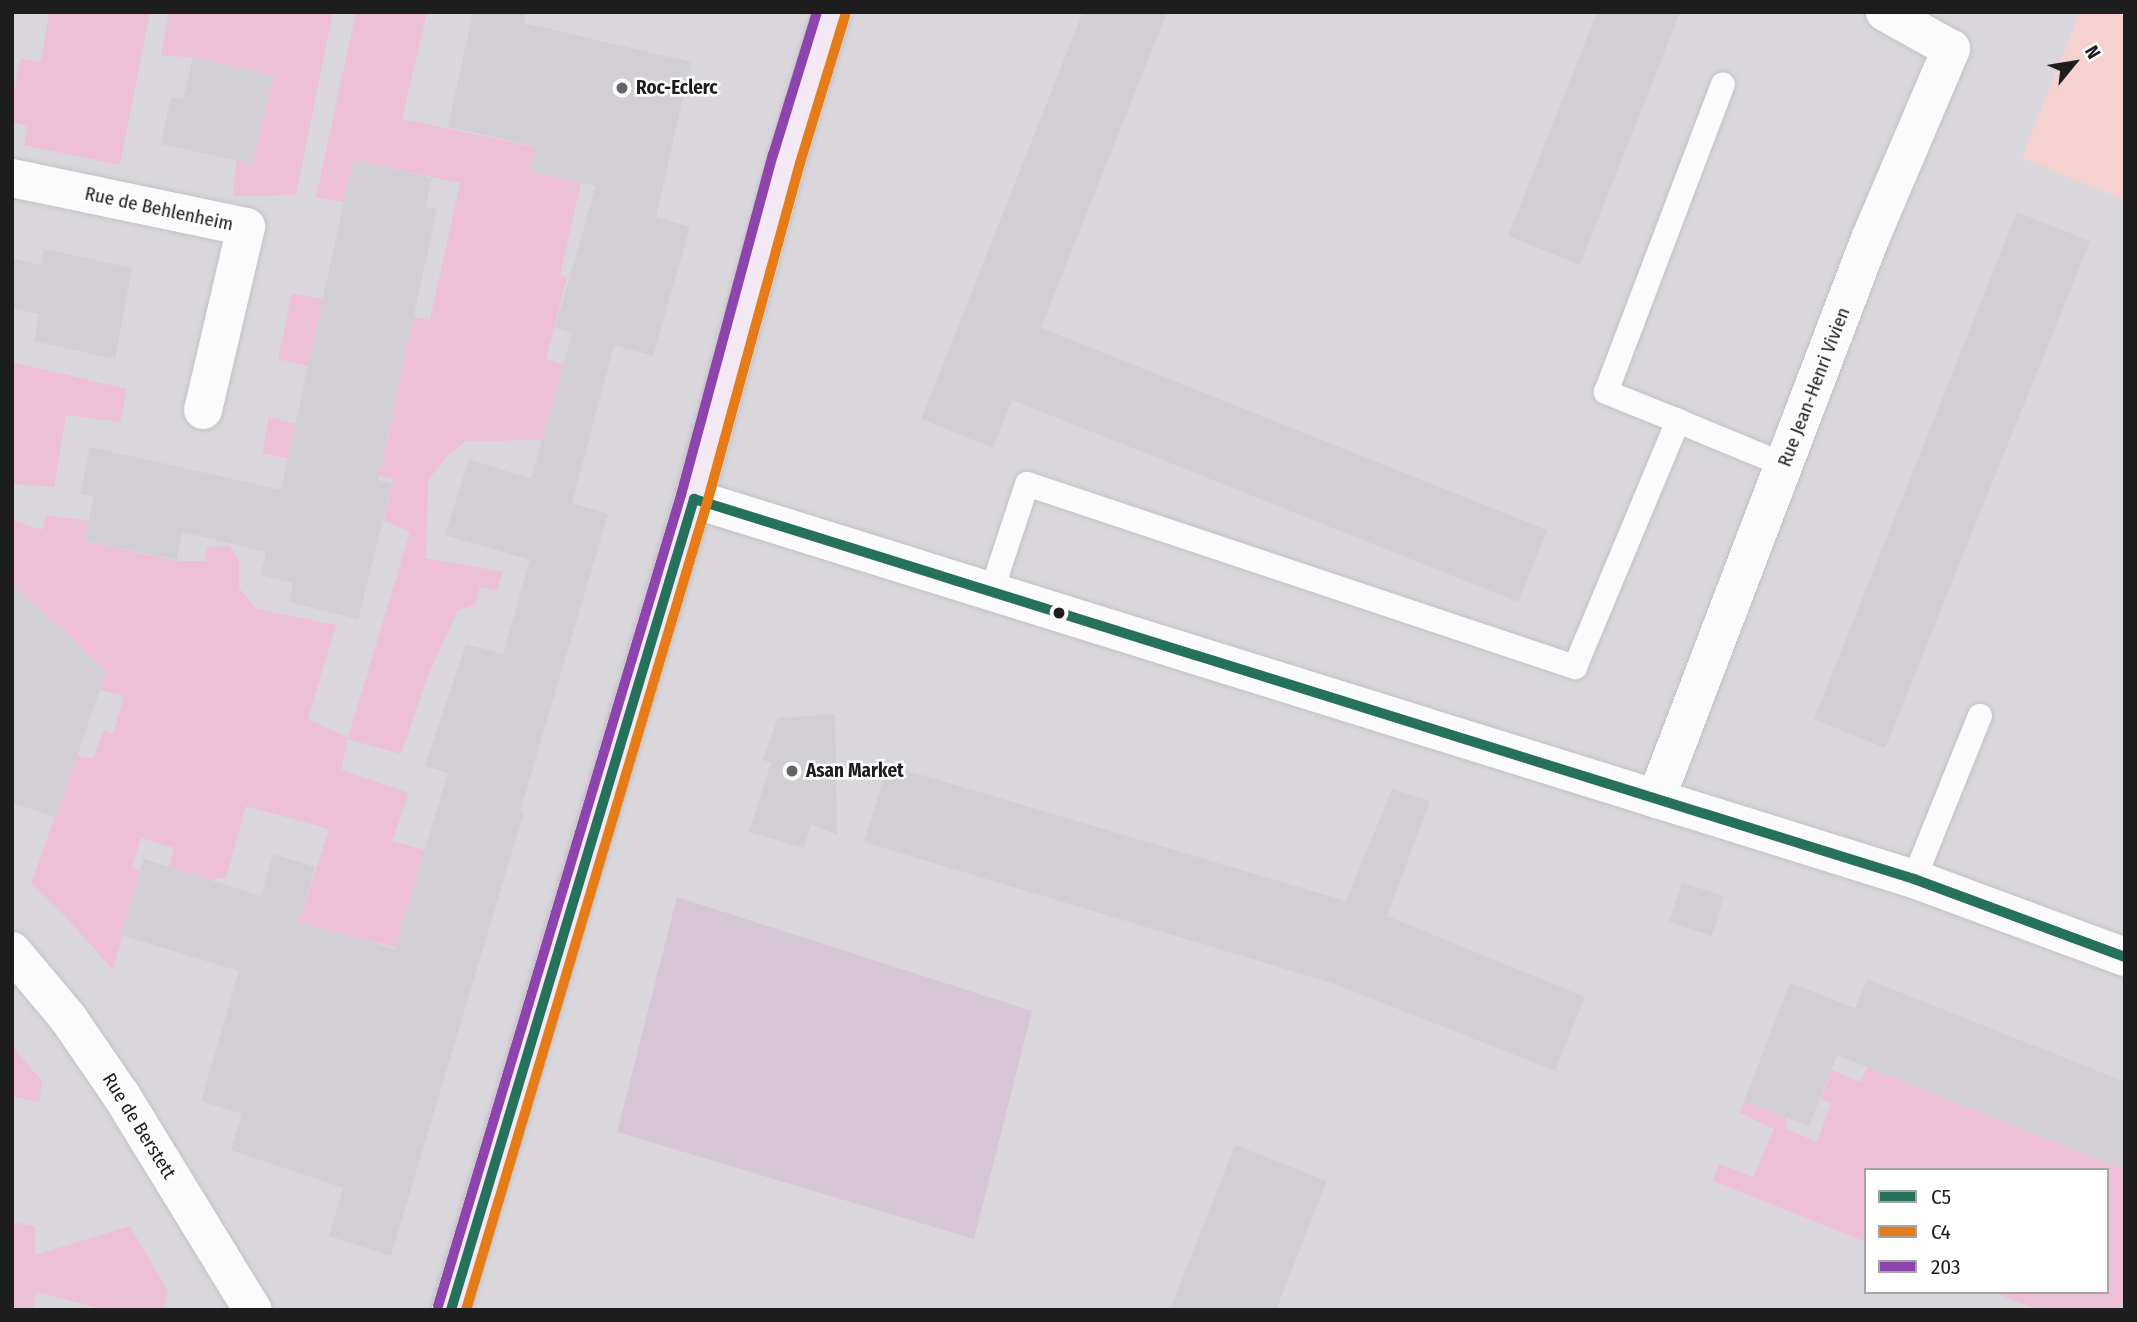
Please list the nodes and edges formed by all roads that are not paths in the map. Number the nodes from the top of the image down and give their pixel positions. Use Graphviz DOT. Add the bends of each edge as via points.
graph roads {
  1 [pos="832,12"];
  2 [pos="1885,12"];
  3 [pos="1723,84"];
  4 [pos="12,178"];
  5 [pos="203,410"];
  6 [pos="1678,421"];
  7 [pos="1784,465"];
  8 [pos="694,499"];
  9 [pos="991,593"];
  10 [pos="1980,716"];
  11 [pos="1656,799"];
  12 [pos="1914,879"];
  13 [pos="2122,948"];
  14 [pos="12,951"];
  15 [pos="253,1310"];
  16 [pos="451,1310"];
  1 -- 8 [label="main road"];
  2 -- 7 [label="street, Rue Jean-Henri Vivien" via="1951,49 1870,239"];
  3 -- 6 [label="lane" via="1606,392"];
  4 -- 5 [label="street, Rue de Behlenheim" via="246,227"];
  6 -- 7 [label="lane"];
  6 -- 9 [label="lane" via="1575,667 1027,484"];
  7 -- 11 [label="street, Rue Jean-Henri Vivien"];
  8 -- 9 [label="street"];
  8 -- 16 [label="main road"];
  9 -- 11 [label="street"];
  10 -- 12 [label="lane"];
  11 -- 12 [label="street"];
  12 -- 13 [label="street"];
  14 -- 15 [label="street, Rue de Berstett" via="68,1018 114,1084"];
}
